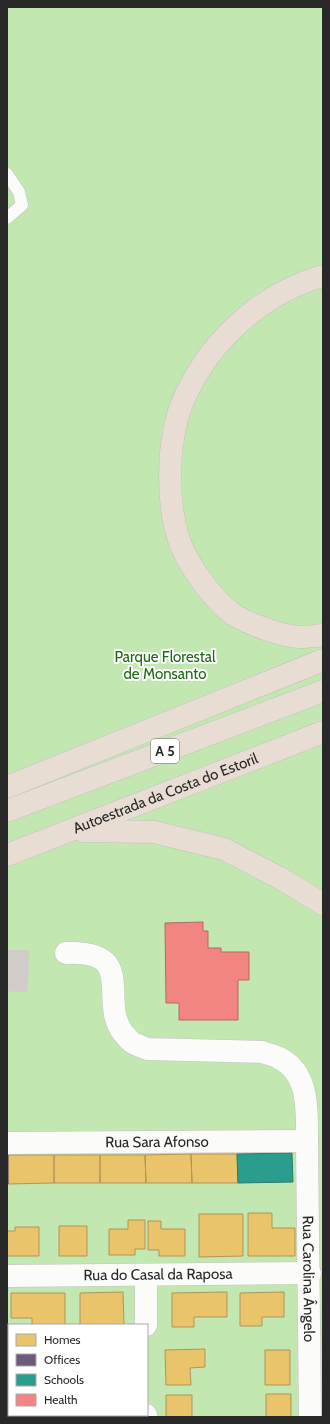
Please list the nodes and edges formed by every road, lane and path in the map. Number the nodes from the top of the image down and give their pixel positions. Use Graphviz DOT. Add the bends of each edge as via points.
graph roads {
  1 [pos="7,174"];
  2 [pos="7,218"];
  3 [pos="323,276"];
  4 [pos="323,635"];
  5 [pos="323,660"];
  6 [pos="323,691"];
  7 [pos="323,732"];
  8 [pos="7,787"];
  9 [pos="7,811"];
  10 [pos="72,831"];
  11 [pos="7,855"];
  12 [pos="323,904"];
  13 [pos="66,953"];
  14 [pos="307,1141"];
  15 [pos="7,1143"];
  16 [pos="310,1273"];
  17 [pos="7,1276"];
  18 [pos="146,1276"];
  19 [pos="146,1324"];
  20 [pos="310,1417"];
  1 -- 2 [label="lane" via="19,192 22,205"];
  3 -- 4 [label="highway" via="285,291 252,311 209,356 180,407 173,437 170,470 172,506 179,540 193,570 212,594 236,616 268,630 298,637"];
  5 -- 8 [label="highway"];
  6 -- 9 [label="highway, A 5"];
  7 -- 10 [label="highway, Autoestrada da Costa do Estoril"];
  10 -- 11 [label="highway, Autoestrada da Costa do Estoril"];
  10 -- 12 [label="highway" via="154,832 224,849"];
  13 -- 14 [label="street, Rua Carolina Ângelo" via="86,952 104,960 113,976 115,1012 120,1028 132,1042 147,1049 262,1052 288,1064 302,1083 306,1100"];
  14 -- 15 [label="street, Rua Sara Afonso"];
  14 -- 16 [label="street, Rua Carolina Ângelo"];
  16 -- 18 [label="street, Rua do Casal da Raposa"];
  16 -- 20 [label="street, Rua Carolina Ângelo"];
  17 -- 18 [label="street, Rua do Casal da Raposa"];
  18 -- 19 [label="street"];
}
